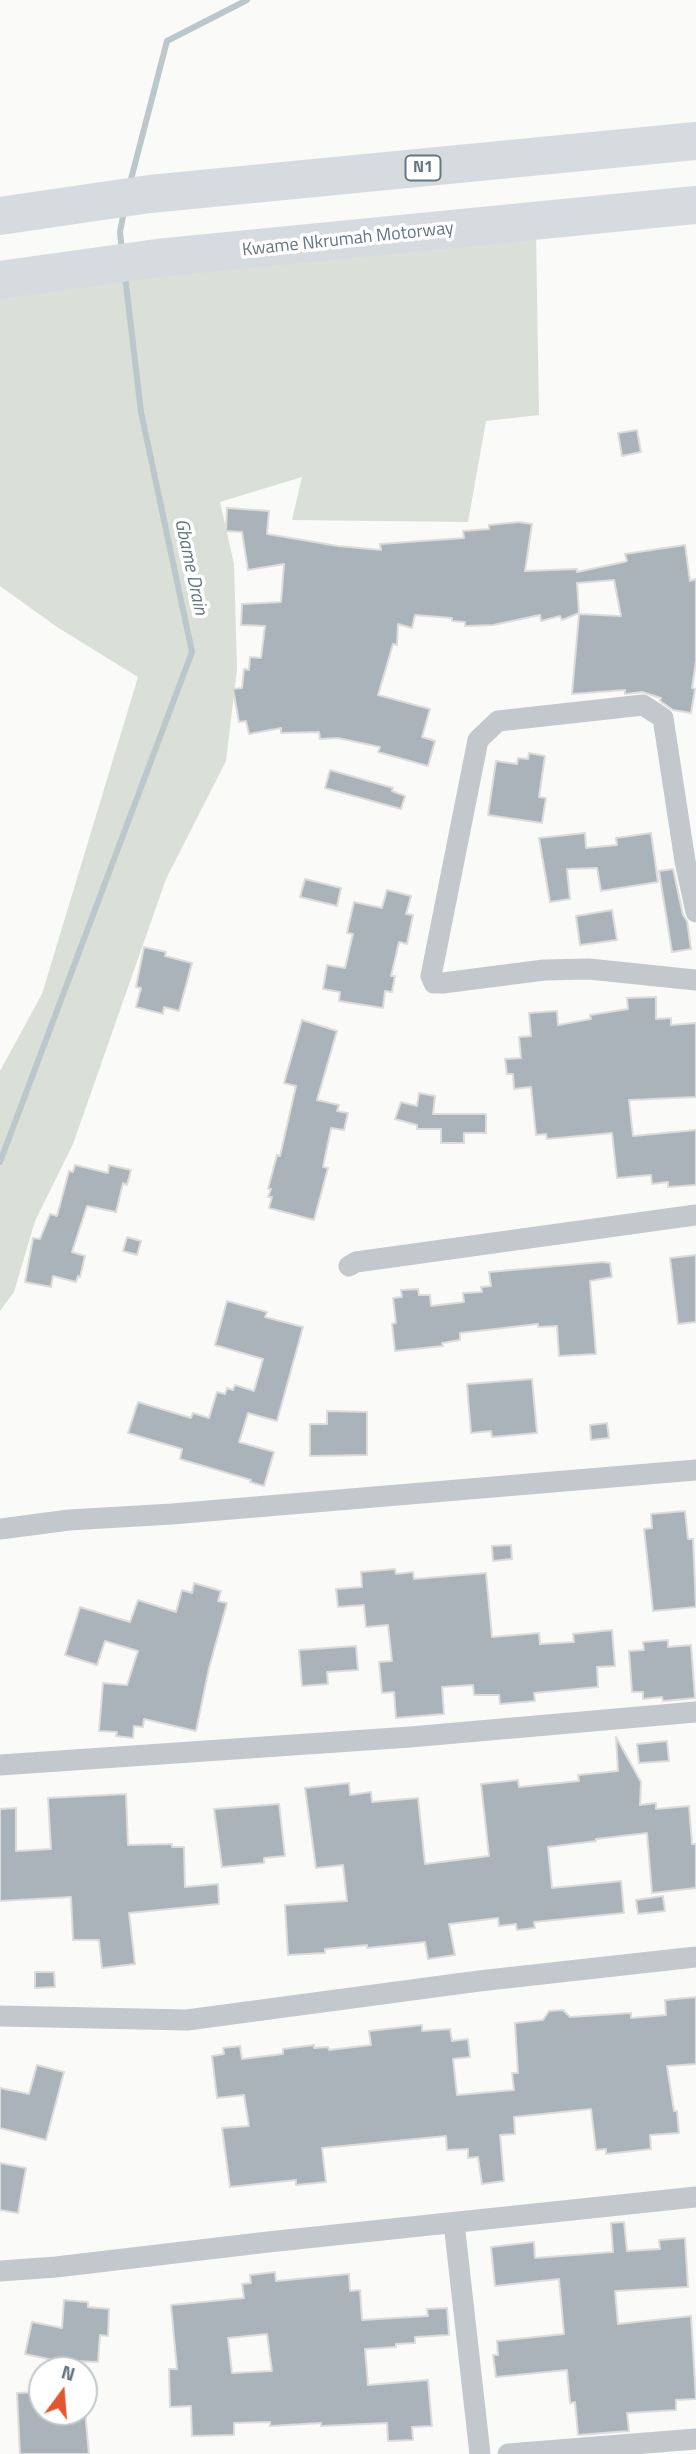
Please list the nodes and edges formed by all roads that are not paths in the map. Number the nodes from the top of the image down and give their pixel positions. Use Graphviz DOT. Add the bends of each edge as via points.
graph roads {
  1 [pos="696,141"];
  2 [pos="696,205"];
  3 [pos="0,216"];
  4 [pos="0,280"];
  5 [pos="696,912"];
  6 [pos="696,980"];
  7 [pos="696,1215"];
  8 [pos="349,1266"];
  9 [pos="696,1470"];
  10 [pos="0,1529"];
  11 [pos="696,1712"];
  12 [pos="0,1765"];
  13 [pos="696,1957"];
  14 [pos="0,2016"];
  15 [pos="696,2197"];
  16 [pos="454,2223"];
  17 [pos="0,2271"];
  18 [pos="696,2439"];
  19 [pos="480,2454"];
  20 [pos="508,2454"];
  1 -- 3 [label="highway, N1" via="150,194"];
  2 -- 4 [label="highway, Kwame Nkrumah Motorway" via="157,258"];
  5 -- 6 [label="street" via="663,718 643,705 498,721 478,740 434,983 589,969"];
  7 -- 8 [label="street"];
  9 -- 10 [label="street"];
  11 -- 12 [label="street"];
  13 -- 14 [label="street" via="187,2020"];
  15 -- 16 [label="street"];
  16 -- 17 [label="street"];
  16 -- 19 [label="street"];
  18 -- 20 [label="street"];
}
